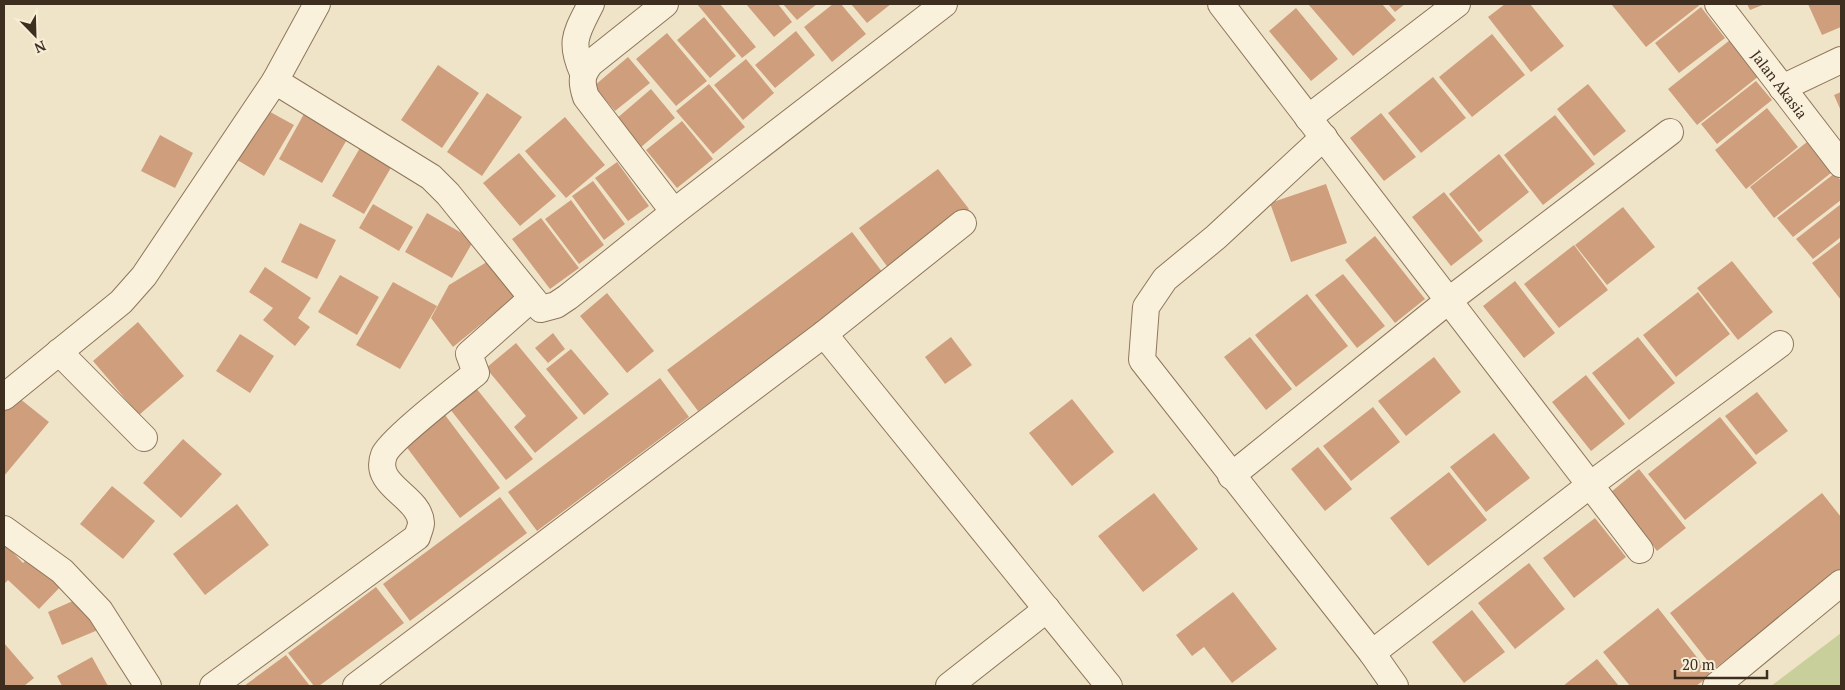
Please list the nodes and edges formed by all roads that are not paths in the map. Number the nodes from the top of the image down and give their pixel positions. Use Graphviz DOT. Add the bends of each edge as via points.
graph roads {
  1 [pos="317,4"];
  2 [pos="591,4"];
  3 [pos="665,4"];
  4 [pos="944,4"];
  5 [pos="1221,4"];
  6 [pos="1457,4"];
  7 [pos="1718,4"];
  8 [pos="1841,60"];
  9 [pos="583,73"];
  10 [pos="275,80"];
  11 [pos="1782,88"];
  12 [pos="1316,128"];
  13 [pos="1670,132"];
  14 [pos="1841,164"];
  15 [pos="674,212"];
  16 [pos="963,223"];
  17 [pos="531,299"];
  18 [pos="1448,301"];
  19 [pos="824,334"];
  20 [pos="1780,344"];
  21 [pos="59,352"];
  22 [pos="4,397"];
  23 [pos="144,438"];
  24 [pos="1231,476"];
  25 [pos="1590,485"];
  26 [pos="4,529"];
  27 [pos="1640,550"];
  28 [pos="1841,583"];
  29 [pos="1047,609"];
  30 [pos="1372,653"];
  31 [pos="148,686"];
  32 [pos="213,686"];
  33 [pos="356,686"];
  34 [pos="949,686"];
  35 [pos="1109,686"];
  36 [pos="1395,686"];
  37 [pos="1716,686"];
  1 -- 10 [label="street"];
  2 -- 9 [label="street" via="577,32 574,53"];
  3 -- 9 [label="street" via="591,63"];
  4 -- 15 [label="street"];
  5 -- 12 [label="street"];
  6 -- 12 [label="street"];
  7 -- 11 [label="street, Jalan Akasia"];
  8 -- 11 [label="street"];
  9 -- 15 [label="street" via="586,97"];
  10 -- 17 [label="street" via="432,177"];
  10 -- 21 [label="street" via="144,276 121,302"];
  11 -- 14 [label="street, Jalan Akasia"];
  12 -- 18 [label="street"];
  12 -- 24 [label="street" via="1216,237 1165,279 1146,307 1142,360"];
  13 -- 18 [label="street"];
  15 -- 17 [label="street" via="562,301 541,309"];
  16 -- 19 [label="street"];
  17 -- 32 [label="street" via="469,354 476,373 398,438 384,455 384,472 419,515 421,524 417,538"];
  18 -- 24 [label="street"];
  18 -- 25 [label="street"];
  19 -- 29 [label="street"];
  19 -- 33 [label="street"];
  20 -- 25 [label="street"];
  21 -- 22 [label="street"];
  21 -- 23 [label="street"];
  24 -- 30 [label="street"];
  25 -- 27 [label="street"];
  25 -- 30 [label="street"];
  26 -- 31 [label="street" via="62,571 95,606"];
  28 -- 37 [label="street"];
  29 -- 34 [label="street"];
  29 -- 35 [label="street"];
  30 -- 36 [label="street"];
}
